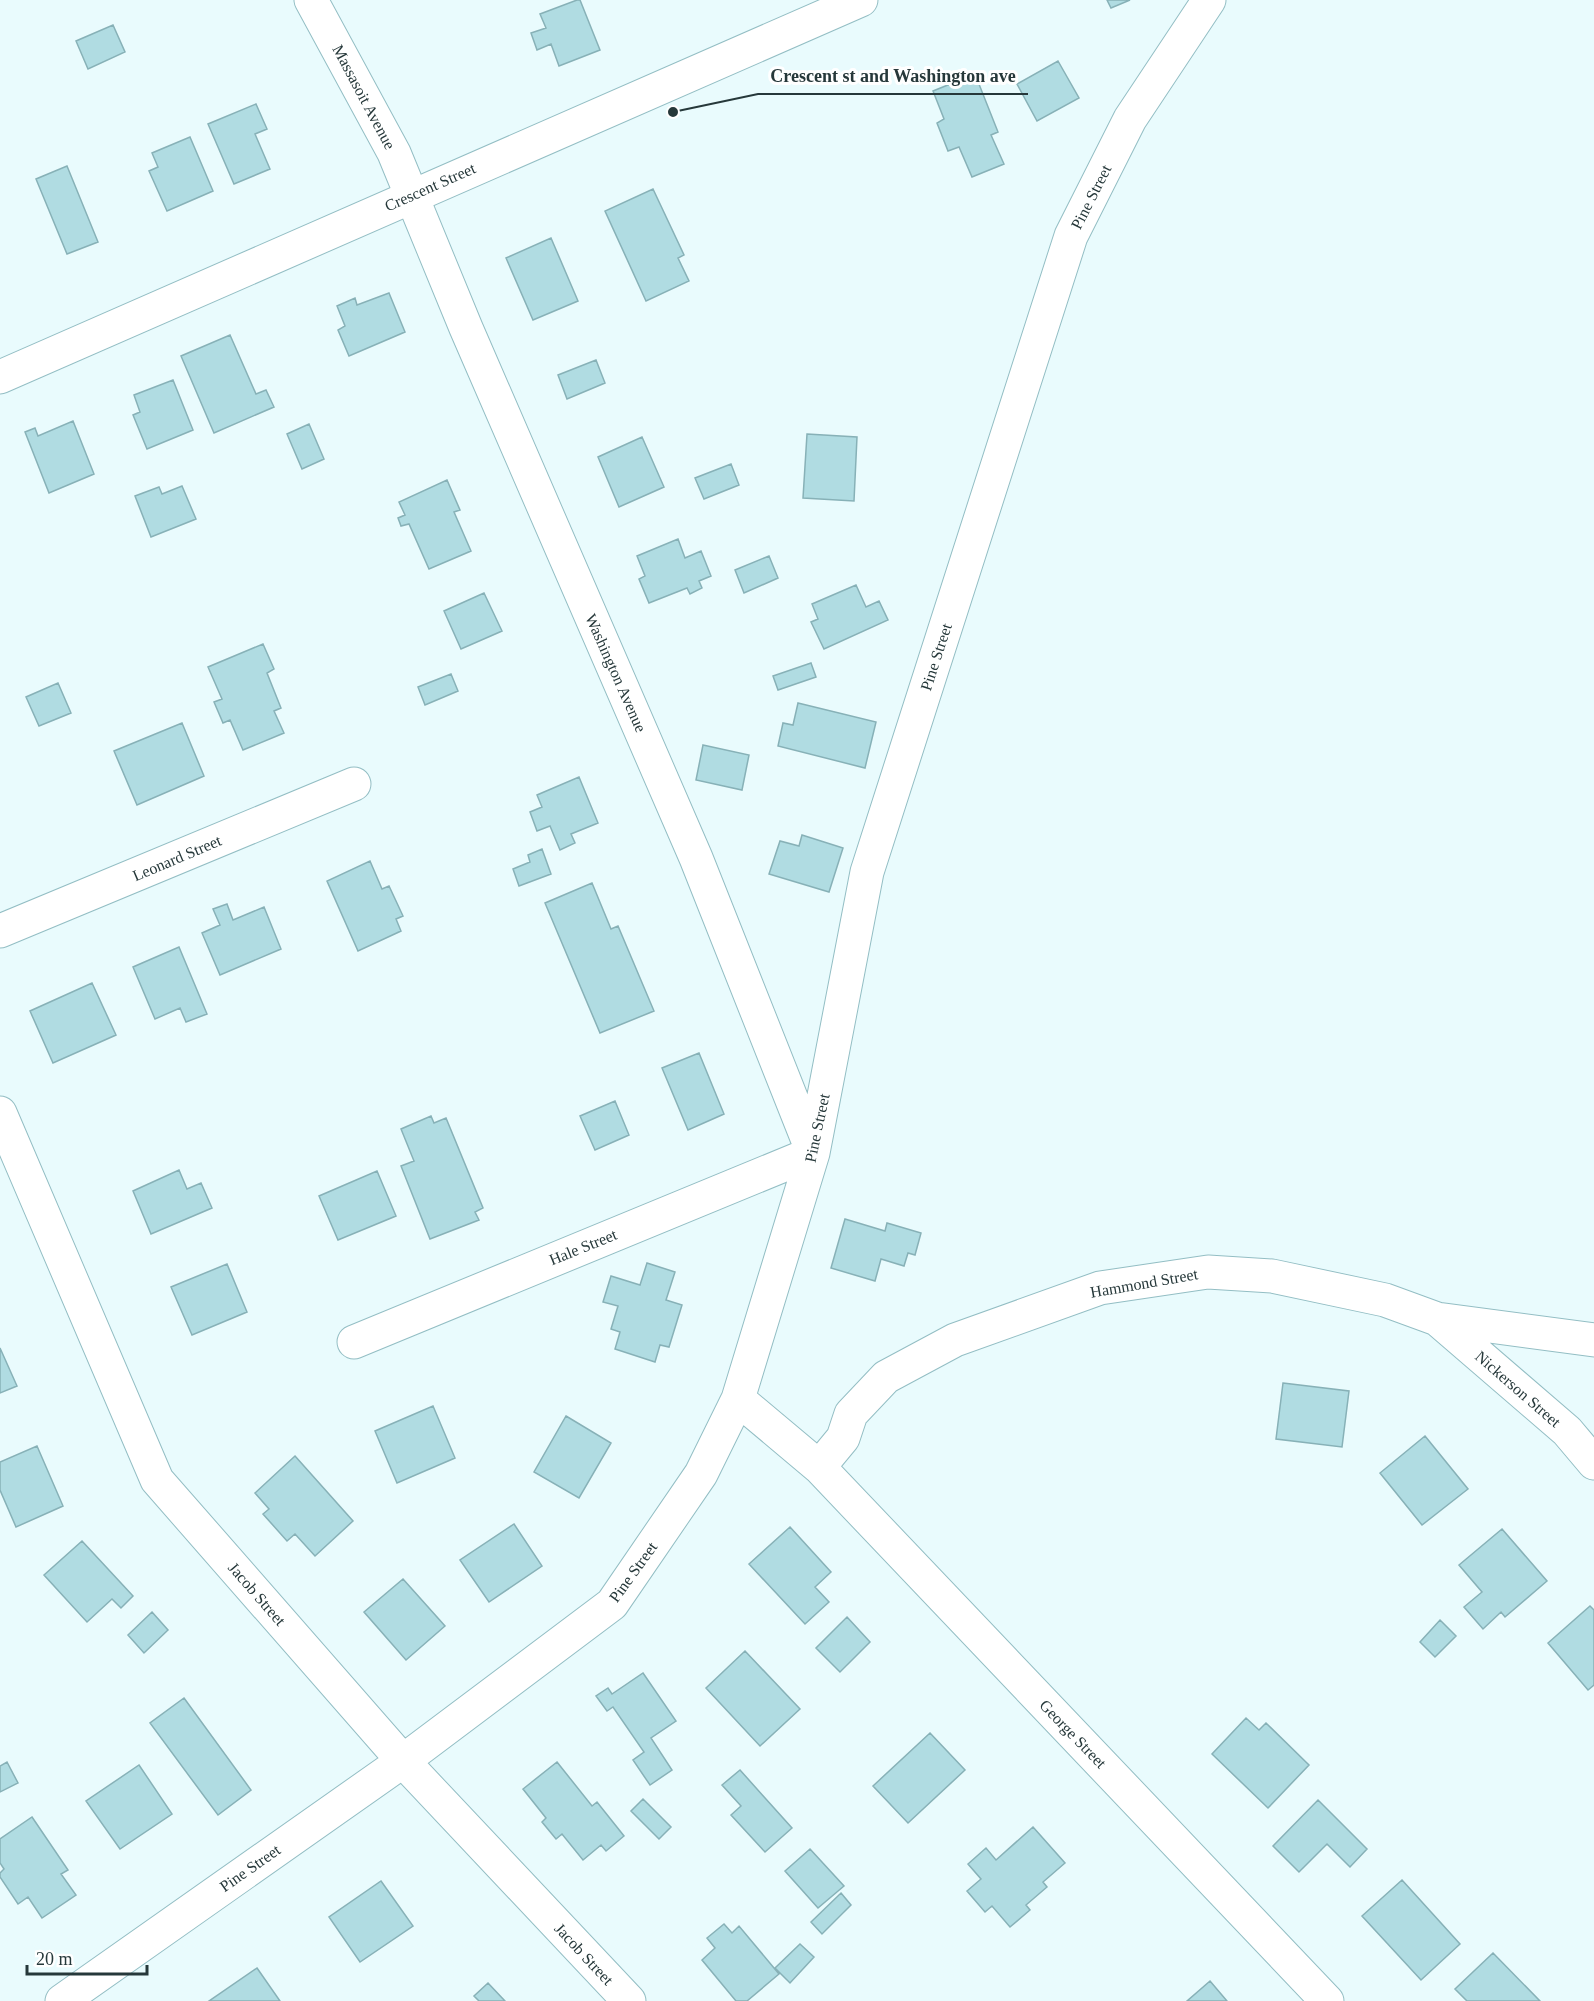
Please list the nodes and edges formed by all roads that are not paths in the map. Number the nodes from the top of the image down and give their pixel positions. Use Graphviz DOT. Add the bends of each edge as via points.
graph roads {
  1 [pos="311,0"];
  2 [pos="861,0"];
  3 [pos="1209,0"];
  4 [pos="412,195"];
  5 [pos="0,377"];
  6 [pos="354,784"];
  7 [pos="0,931"];
  8 [pos="0,1113"];
  9 [pos="813,1153"];
  10 [pos="1437,1319"];
  11 [pos="1594,1341"];
  12 [pos="354,1342"];
  13 [pos="738,1399"];
  14 [pos="1594,1462"];
  15 [pos="819,1467"];
  16 [pos="403,1761"];
  17 [pos="62,2001"];
  18 [pos="629,2001"];
  19 [pos="1327,2001"];
  1 -- 4 [label="street, Massasoit Avenue" via="394,153"];
  2 -- 4 [label="street, Crescent Street"];
  3 -- 9 [label="street, Pine Street" via="1130,119 1071,236 867,872"];
  4 -- 5 [label="street, Crescent Street"];
  4 -- 9 [label="street, Washington Avenue" via="696,858"];
  6 -- 7 [label="street, Leonard Street"];
  8 -- 16 [label="street, Jacob Street" via="157,1480"];
  9 -- 12 [label="street, Hale Street"];
  9 -- 13 [label="street, Pine Street"];
  10 -- 11 [label="street, Hammond Street"];
  10 -- 14 [label="street, Nickerson Street" via="1567,1431"];
  10 -- 15 [label="street, Hammond Street" via="1385,1300 1272,1276 1208,1272 1100,1288 956,1340 886,1377 851,1414 843,1438"];
  13 -- 15 [label="street"];
  13 -- 16 [label="street, Pine Street" via="701,1474 612,1604"];
  15 -- 19 [label="street, George Street"];
  16 -- 17 [label="street, Pine Street"];
  16 -- 18 [label="street, Jacob Street"];
}
